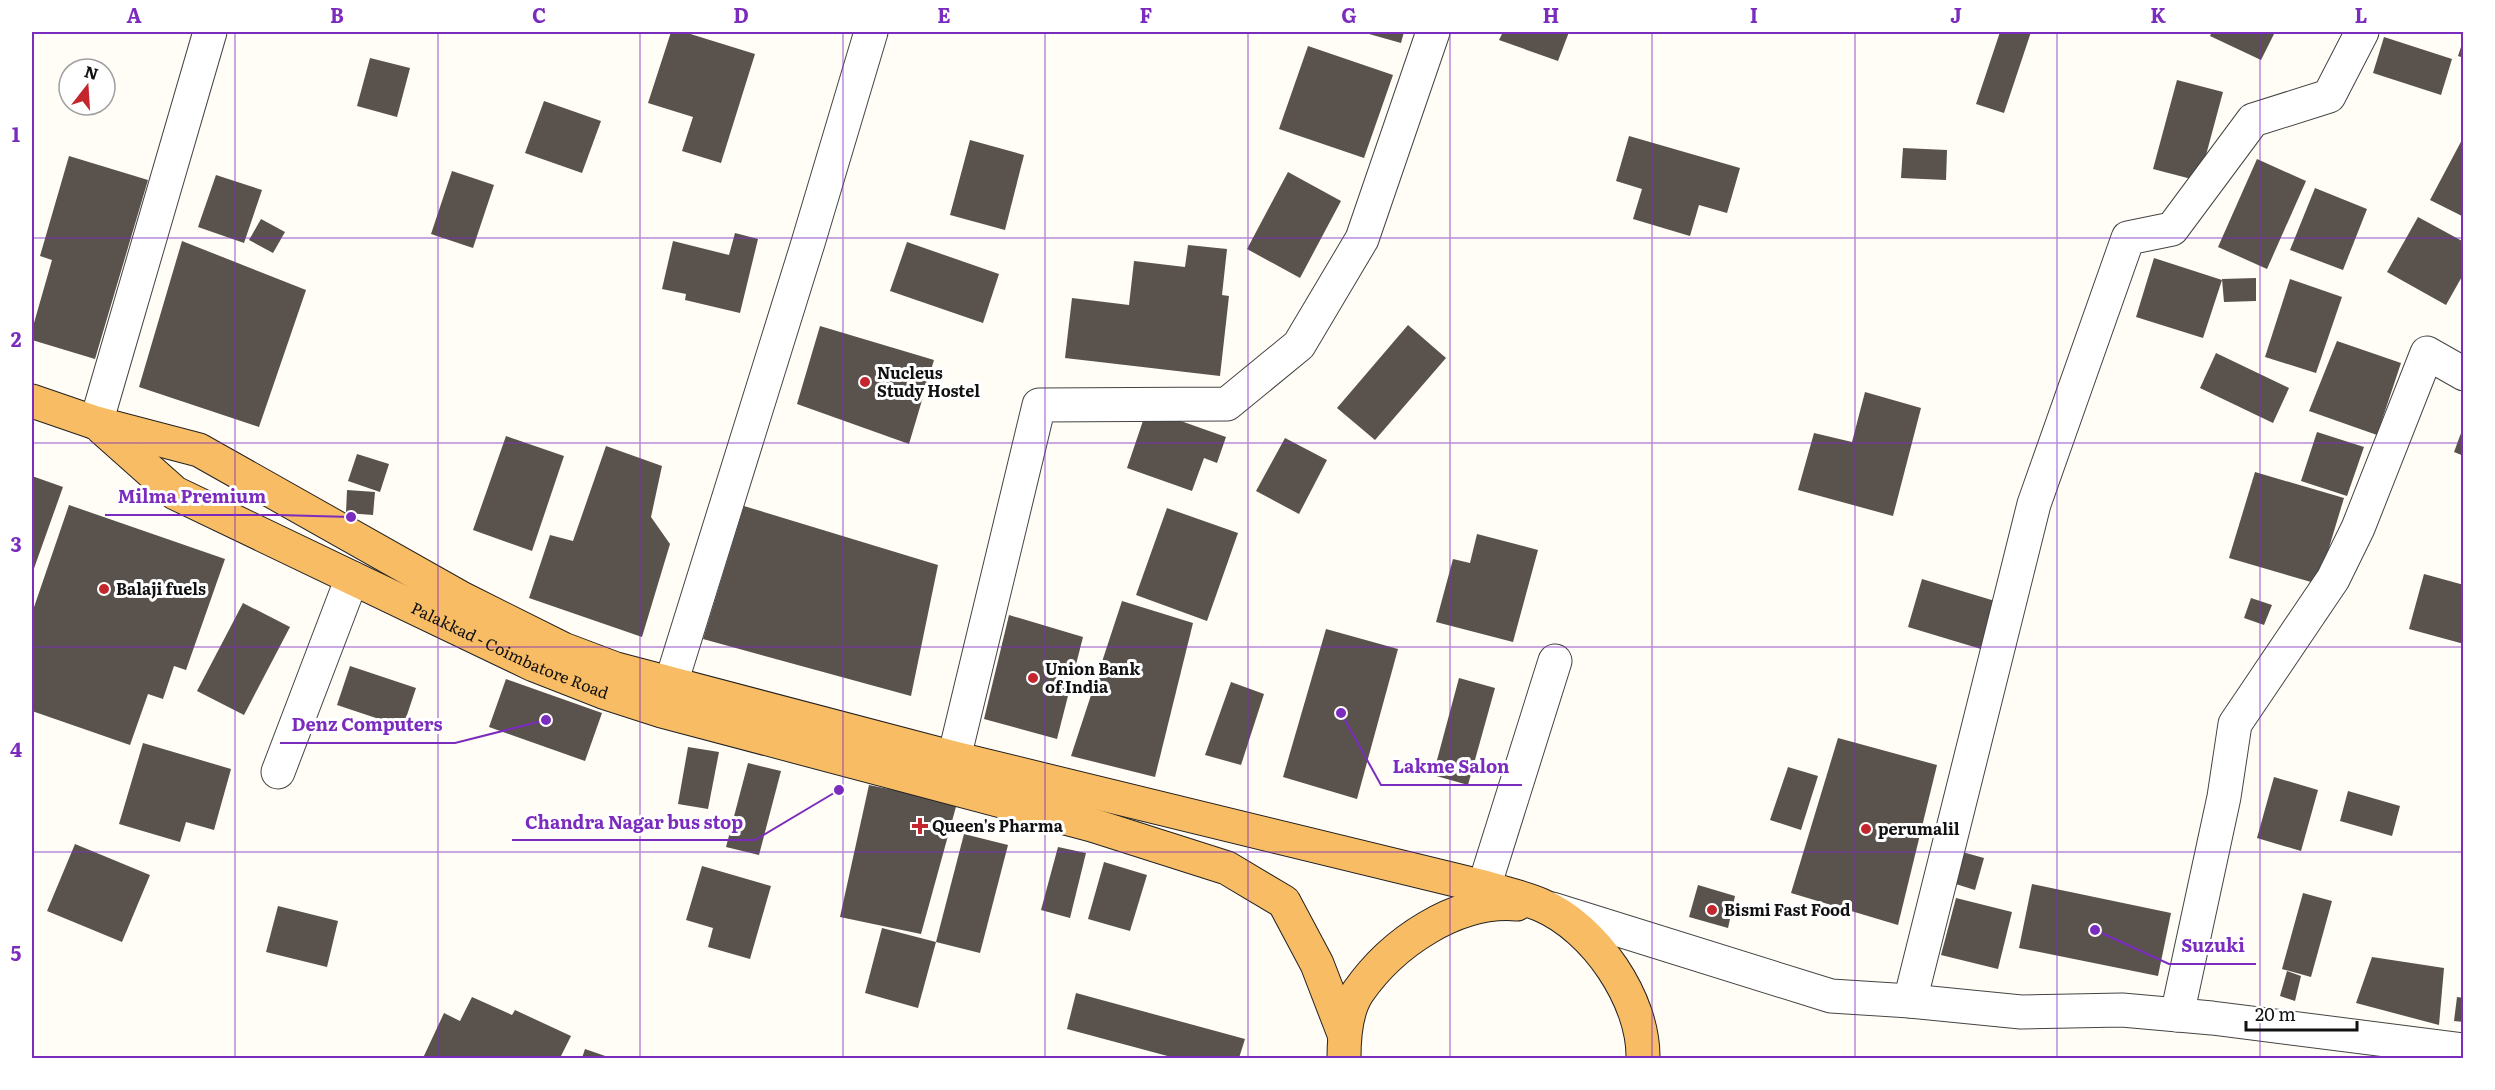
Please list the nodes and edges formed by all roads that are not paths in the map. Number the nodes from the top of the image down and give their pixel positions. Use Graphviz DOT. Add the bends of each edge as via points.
graph roads {
  1 [pos="210,32"];
  2 [pos="871,32"];
  3 [pos="1432,32"];
  4 [pos="2362,32"];
  5 [pos="2463,374"];
  6 [pos="32,401"];
  7 [pos="96,423"];
  8 [pos="352,578"];
  9 [pos="1555,661"];
  10 [pos="671,683"];
  11 [pos="954,758"];
  12 [pos="278,772"];
  13 [pos="1484,887"];
  14 [pos="1542,906"];
  15 [pos="1910,1000"];
  16 [pos="2177,1016"];
  17 [pos="1343,1050"];
  18 [pos="2463,1050"];
  19 [pos="1643,1059"];
  1 -- 7 [label="street"];
  2 -- 10 [label="street"];
  3 -- 11 [label="street" via="1362,239 1299,345 1227,404 1039,405"];
  4 -- 15 [label="street" via="2328,96 2253,120 2172,229 2128,238 2034,504"];
  5 -- 16 [label="street" via="2427,353 2358,528 2333,579 2235,724 2224,797"];
  6 -- 7 [label="highway, Palakkad - Coimbatore Road"];
  7 -- 8 [label="highway, Palakkad - Coimbatore Road" via="175,493"];
  7 -- 10 [label="highway, Palakkad - Coimbatore Road" via="199,450 463,599 563,649 616,669"];
  8 -- 12 [label="street"];
  8 -- 17 [label="highway, Palakkad - Coimbatore Road" via="534,665 603,692 1092,825 1227,867 1284,902 1317,964"];
  9 -- 13 [label="street"];
  10 -- 11 [label="highway, Palakkad - Coimbatore Road"];
  11 -- 13 [label="highway, Palakkad - Coimbatore Road"];
  13 -- 14 [label="highway, Palakkad - Coimbatore Road"];
  14 -- 15 [label="street" via="1831,996"];
  14 -- 17 [label="highway" via="1501,902 1477,906 1421,933 1385,960 1357,994"];
  14 -- 19 [label="highway" via="1599,949 1617,976 1632,1006"];
  15 -- 16 [label="street" via="2021,1012 2122,1010"];
  16 -- 18 [label="street"];
}
